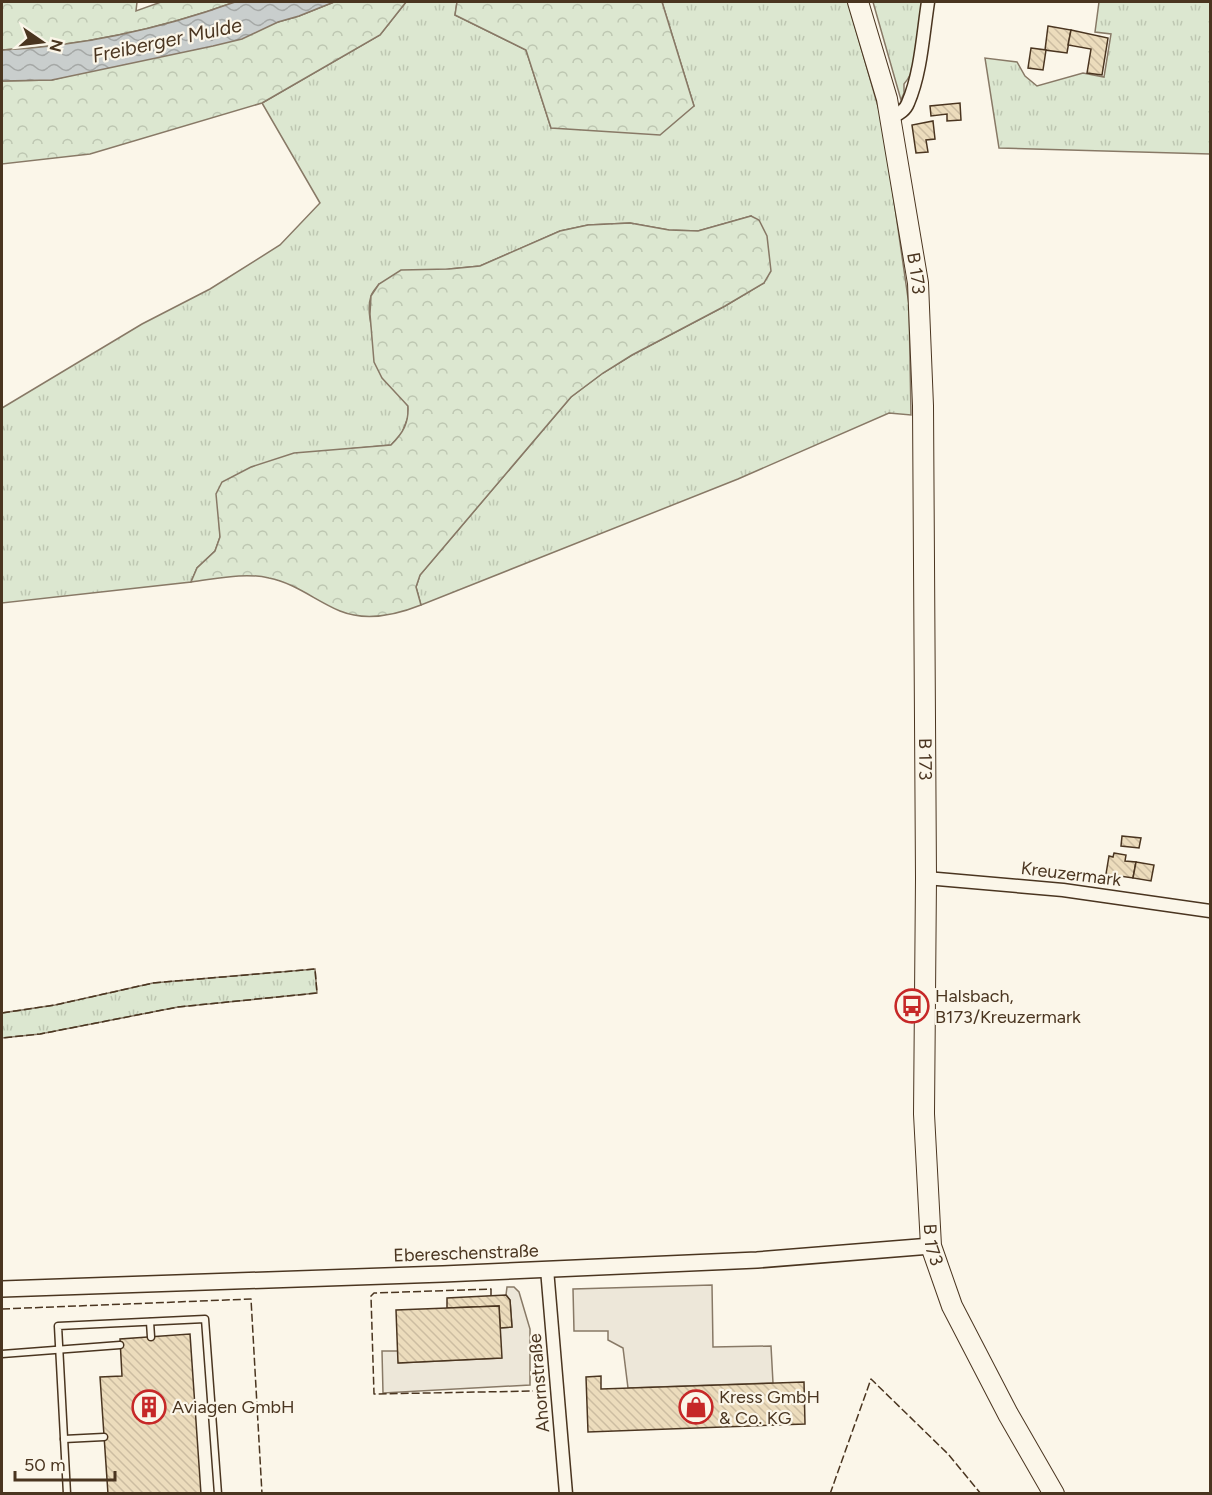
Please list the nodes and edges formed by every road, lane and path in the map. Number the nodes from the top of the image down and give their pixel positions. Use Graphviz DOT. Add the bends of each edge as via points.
graph roads {
  1 [pos="858,2"];
  2 [pos="928,2"];
  3 [pos="891,118"];
  4 [pos="926,878"];
  5 [pos="1210,911"];
  6 [pos="932,1246"];
  7 [pos="547,1269"];
  8 [pos="2,1289"];
  9 [pos="150,1322"];
  10 [pos="151,1336"];
  11 [pos="120,1345"];
  12 [pos="58,1349"];
  13 [pos="2,1354"];
  14 [pos="104,1437"];
  15 [pos="64,1439"];
  16 [pos="67,1494"];
  17 [pos="218,1494"];
  18 [pos="566,1494"];
  19 [pos="1054,1494"];
  1 -- 3 [label="main road, B 173 / B 173"];
  2 -- 3 [label="street" via="908,104"];
  3 -- 4 [label="main road, B 173 / B 173" via="918,283 923,406"];
  4 -- 5 [label="street, Kreuzermark" via="1063,890"];
  4 -- 6 [label="main road, B 173 / B 173" via="924,1103"];
  6 -- 7 [label="street, Ebereschenstraße" via="757,1260"];
  6 -- 19 [label="main road, B 173 / B 173" via="952,1306"];
  7 -- 8 [label="street, Ebereschenstraße"];
  7 -- 18 [label="street, Ahornstraße"];
  9 -- 10 [label="lane"];
  9 -- 12 [label="lane" via="57,1326"];
  9 -- 17 [label="lane" via="205,1319"];
  11 -- 12 [label="lane"];
  12 -- 13 [label="lane"];
  12 -- 15 [label="lane"];
  14 -- 15 [label="lane"];
  15 -- 16 [label="lane"];
}
